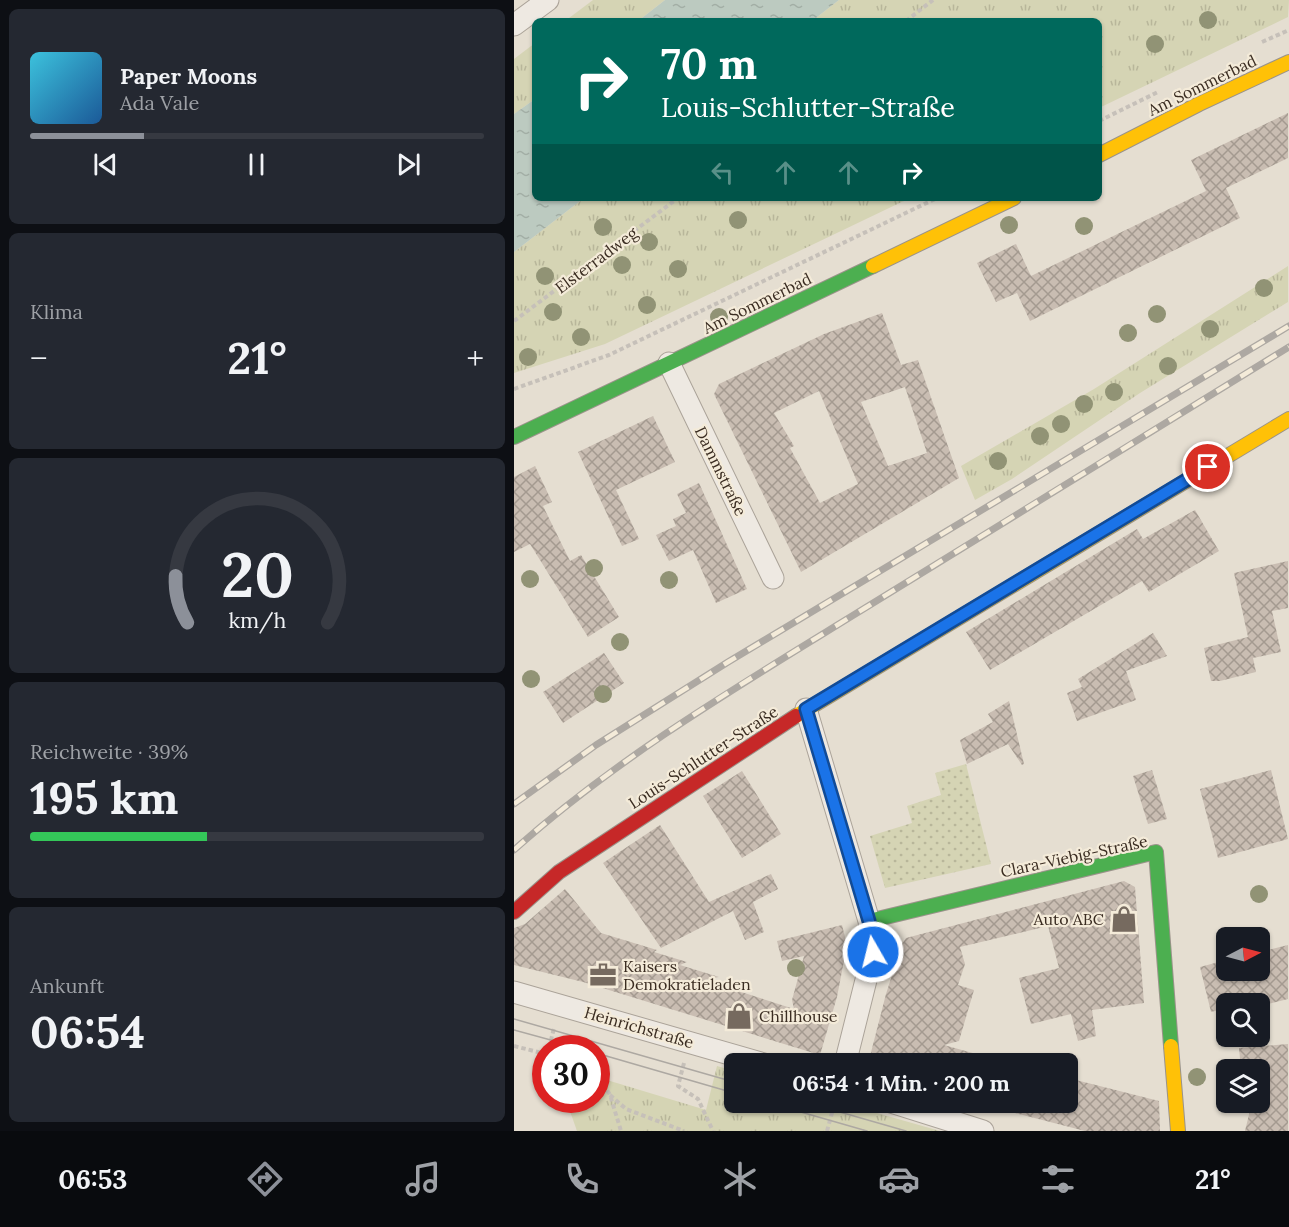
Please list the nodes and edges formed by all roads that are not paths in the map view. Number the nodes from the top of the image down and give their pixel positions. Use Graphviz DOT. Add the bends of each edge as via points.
graph roads {
  1 [pos="548,0"];
  2 [pos="514,26"];
  3 [pos="1288,62"];
  4 [pos="1102,153"];
  5 [pos="1008,201"];
  6 [pos="669,363"];
  7 [pos="1288,418"];
  8 [pos="514,436"];
  9 [pos="773,578"];
  10 [pos="806,709"];
  11 [pos="514,912"];
  12 [pos="869,921"];
  13 [pos="514,992"];
  14 [pos="727,1053"];
  15 [pos="848,1053"];
  16 [pos="926,1113"];
  17 [pos="983,1131"];
  18 [pos="1178,1131"];
  1 -- 2 [label="street"];
  3 -- 4 [label="street, Am Sommerbad"];
  5 -- 6 [label="street, Am Sommerbad"];
  6 -- 8 [label="street, Am Sommerbad"];
  6 -- 9 [label="street, Dammstraße"];
  7 -- 10 [label="street, Louis-Schlutter-Straße"];
  10 -- 11 [label="street, Louis-Schlutter-Straße" via="559,872"];
  10 -- 12 [label="street"];
  12 -- 15 [label="street" via="873,952"];
  12 -- 18 [label="street, Clara-Viebig-Straße" via="1156,852"];
  13 -- 14 [label="street, Heinrichstraße"];
  16 -- 17 [label="street"];
}
